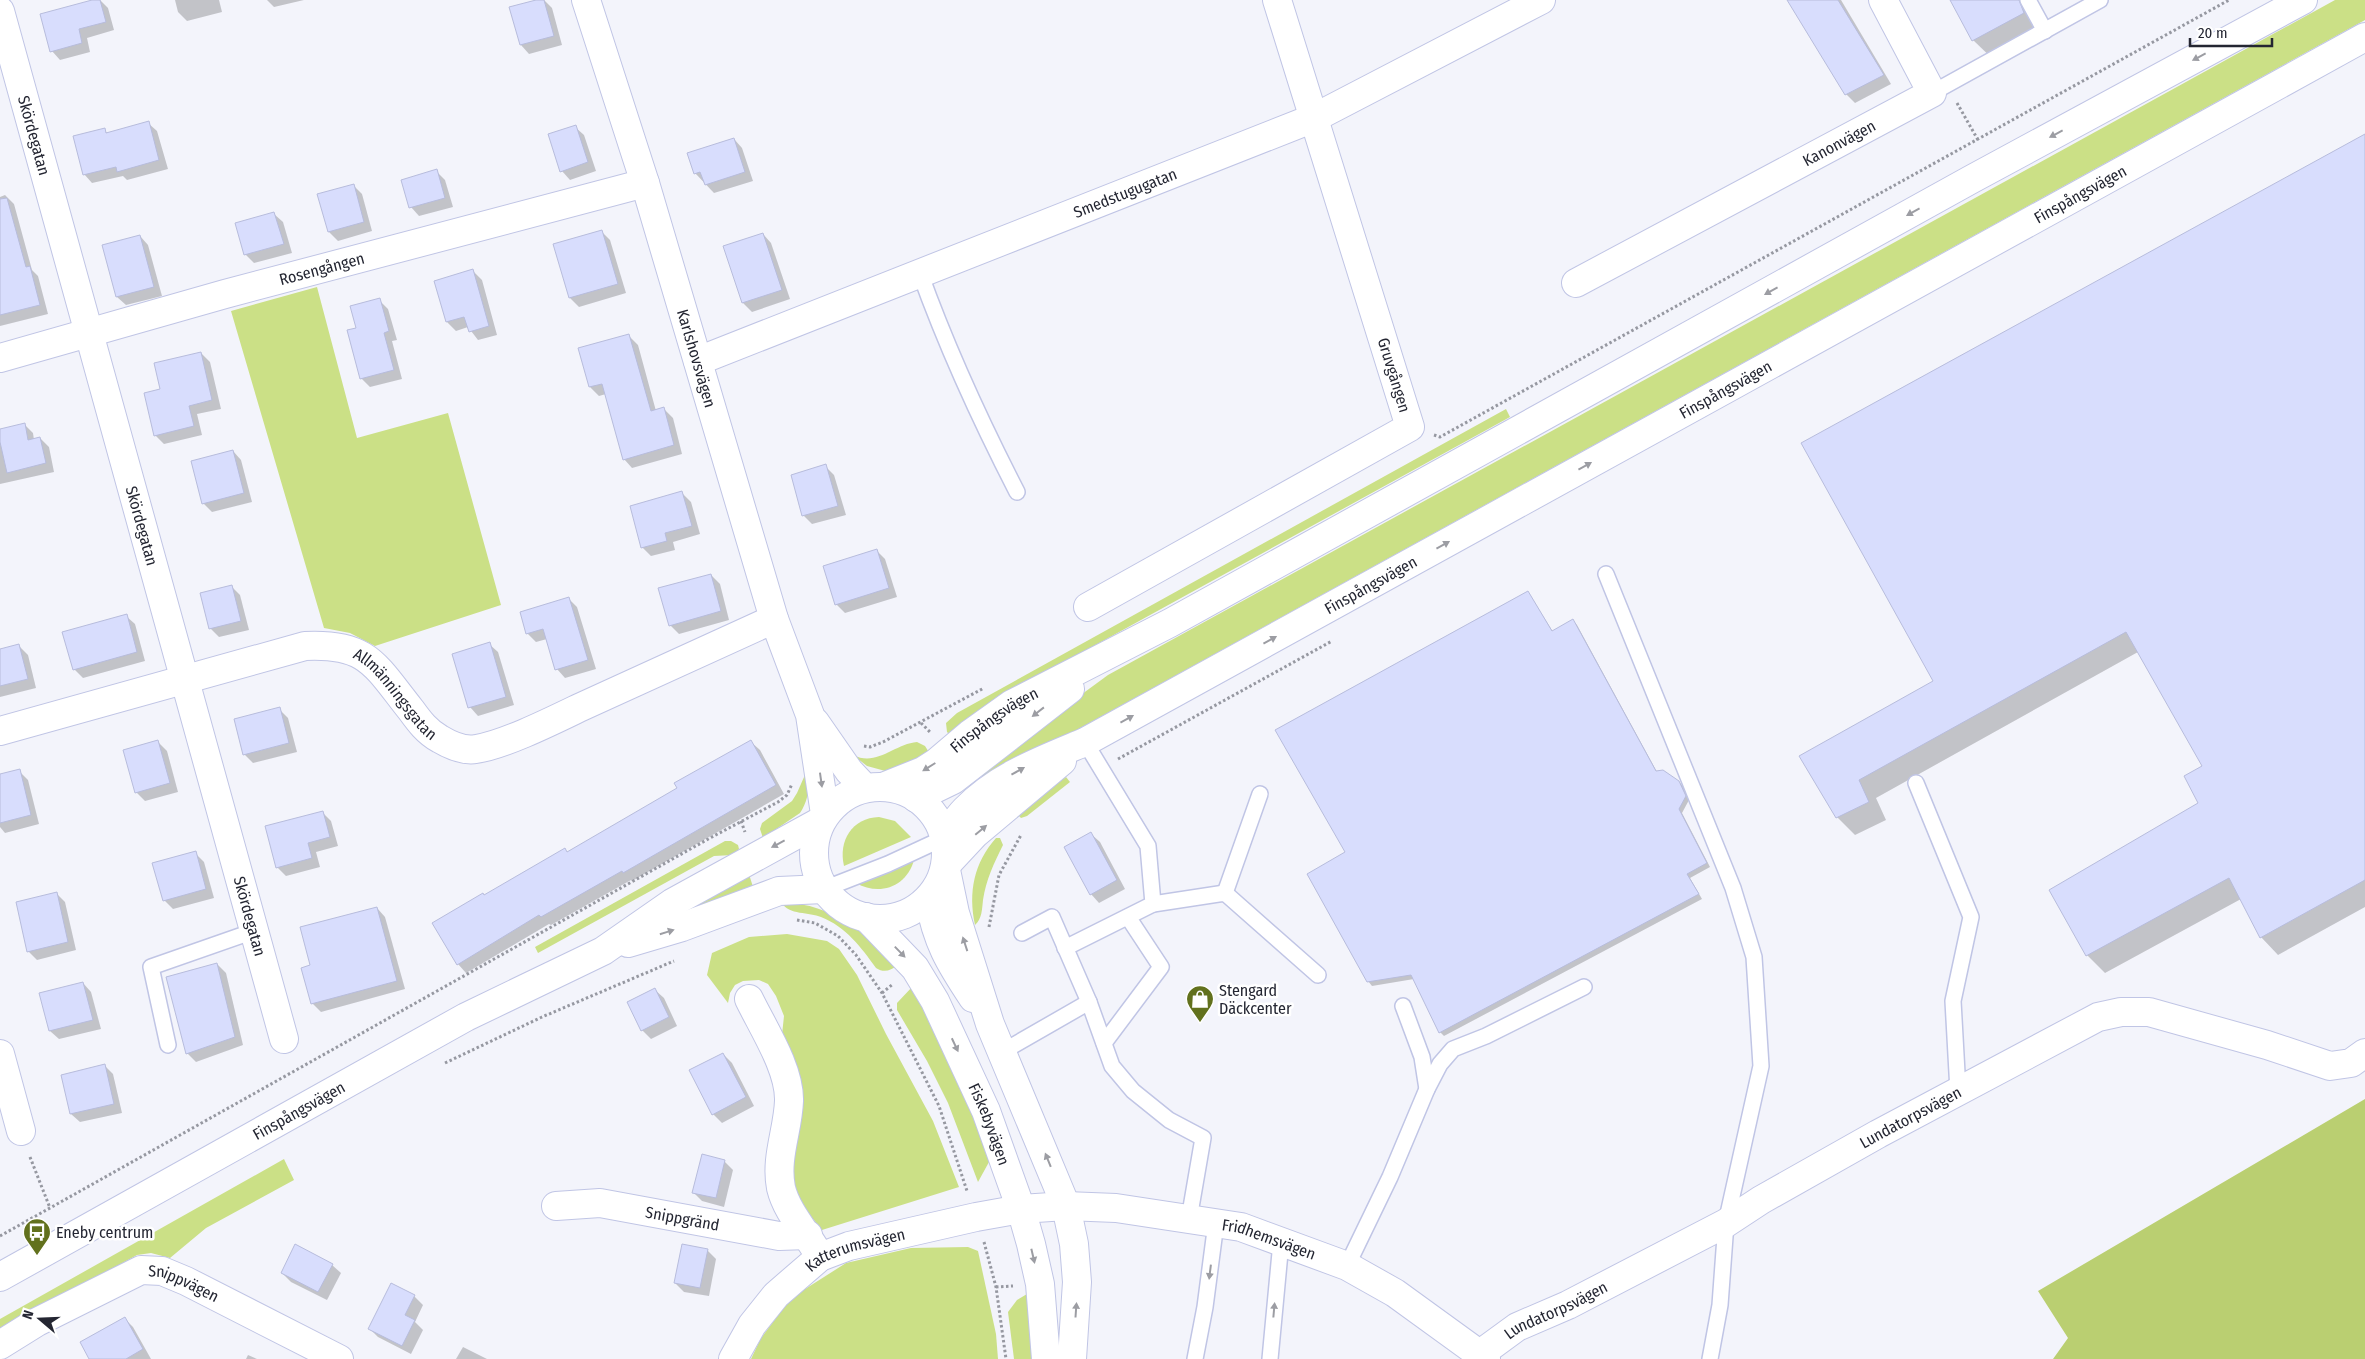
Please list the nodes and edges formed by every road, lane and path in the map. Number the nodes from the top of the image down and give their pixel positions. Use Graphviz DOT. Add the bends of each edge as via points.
graph roads {
  1 [pos="1277,0"];
  2 [pos="1541,0"];
  3 [pos="1882,0"];
  4 [pos="2028,0"];
  5 [pos="2100,0"];
  6 [pos="2229,0"];
  7 [pos="2303,0"];
  8 [pos="594,2"];
  9 [pos="0,11"];
  10 [pos="2045,30"];
  11 [pos="2365,37"];
  12 [pos="1940,89"];
  13 [pos="1314,118"];
  14 [pos="1978,140"];
  15 [pos="645,183"];
  16 [pos="920,273"];
  17 [pos="1576,283"];
  18 [pos="90,332"];
  19 [pos="0,358"];
  20 [pos="698,361"];
  21 [pos="1410,427"];
  22 [pos="1017,492"];
  23 [pos="1606,574"];
  24 [pos="1088,607"];
  25 [pos="774,619"];
  26 [pos="1134,642"];
  27 [pos="185,680"];
  28 [pos="921,723"];
  29 [pos="0,731"];
  30 [pos="1085,742"];
  31 [pos="825,752"];
  32 [pos="1916,782"];
  33 [pos="874,788"];
  34 [pos="1260,794"];
  35 [pos="916,798"];
  36 [pos="823,817"];
  37 [pos="1026,830"];
  38 [pos="944,838"];
  39 [pos="946,867"];
  40 [pos="824,889"];
  41 [pos="1225,893"];
  42 [pos="929,898"];
  43 [pos="1153,904"];
  44 [pos="866,917"];
  45 [pos="1128,917"];
  46 [pos="788,919"];
  47 [pos="254,931"];
  48 [pos="1022,933"];
  49 [pos="988,935"];
  50 [pos="1065,948"];
  51 [pos="603,951"];
  52 [pos="675,960"];
  53 [pos="1318,975"];
  54 [pos="1584,987"];
  55 [pos="749,999"];
  56 [pos="1089,1002"];
  57 [pos="1403,1006"];
  58 [pos="990,1024"];
  59 [pos="284,1039"];
  60 [pos="1104,1044"];
  61 [pos="168,1045"];
  62 [pos="1002,1052"];
  63 [pos="2365,1053"];
  64 [pos="0,1054"];
  65 [pos="439,1066"];
  66 [pos="1427,1089"];
  67 [pos="1958,1091"];
  68 [pos="20,1131"];
  69 [pos="556,1206"];
  70 [pos="1066,1206"];
  71 [pos="50,1208"];
  72 [pos="1021,1209"];
  73 [pos="976,1217"];
  74 [pos="1189,1219"];
  75 [pos="1216,1223"];
  76 [pos="1726,1223"];
  77 [pos="0,1236"];
  78 [pos="1281,1242"];
  79 [pos="814,1246"];
  80 [pos="1347,1266"];
  81 [pos="0,1277"];
  82 [pos="0,1345"];
  83 [pos="1483,1357"];
  84 [pos="339,1359"];
  85 [pos="733,1359"];
  86 [pos="1006,1359"];
  87 [pos="1046,1359"];
  88 [pos="1072,1359"];
  89 [pos="1195,1359"];
  90 [pos="1270,1359"];
  91 [pos="1710,1359"];
  1 -- 13 [label="street, Gruvgången"];
  2 -- 13 [label="street, Smedstugugatan"];
  3 -- 12 [label="street"];
  4 -- 10 [label="lane"];
  5 -- 10 [label="lane, Kanonvägen"];
  6 -- 14 [label="path"];
  7 -- 26 [label="street, Finspångsvägen, one-way"];
  8 -- 15 [label="street, Karlshovsvägen"];
  9 -- 18 [label="street, Skördegatan"];
  10 -- 12 [label="lane, Kanonvägen"];
  30 -- 11 [label="street, Finspångsvägen, one-way"];
  12 -- 14 [label="path"];
  12 -- 17 [label="street, Kanonvägen"];
  13 -- 16 [label="street, Smedstugugatan"];
  13 -- 21 [label="street, Gruvgången"];
  14 -- 21 [label="path" via="1440,437"];
  15 -- 18 [label="street, Rosengången"];
  15 -- 20 [label="street, Karlshovsvägen"];
  16 -- 20 [label="street, Smedstugugatan"];
  16 -- 22 [label="lane" via="978,416"];
  18 -- 19 [label="street, Rosengången"];
  18 -- 27 [label="street, Skördegatan"];
  20 -- 25 [label="street, Karlshovsvägen"];
  21 -- 24 [label="street, Gruvgången"];
  23 -- 76 [label="lane" via="1732,888 1754,957 1761,1066"];
  25 -- 27 [label="street, Allmänningsgatan" via="562,716 474,750 458,747 425,729 367,657 349,648 306,646"];
  25 -- 31 [label="street, Karlshovsvägen"];
  26 -- 33 [label="street, Finspångsvägen, one-way" via="1012,704 930,766"];
  26 -- 35 [label="street, Finspångsvägen, one-way" via="953,780"];
  27 -- 29 [label="street, Allmänningsgatan"];
  27 -- 47 [label="street, Skördegatan"];
  28 -- 31 [label="path" via="870,746 847,743"];
  38 -- 30 [label="street, Finspångsvägen, one-way" via="964,811 1003,779"];
  39 -- 30 [label="street, Finspångsvägen, one-way" via="975,834"];
  30 -- 43 [label="lane" via="1148,846"];
  31 -- 33 [label="street, Karlshovsvägen"];
  31 -- 36 [label="street, Karlshovsvägen, one-way"];
  31 -- 71 [label="path" via="804,759 787,794 778,802"];
  32 -- 67 [label="lane" via="1971,917 1953,1001"];
  33 -- 35 [label="street" via="900,790"];
  33 -- 36 [label="street, Finspångsvägen" via="850,793"];
  34 -- 41 [label="lane"];
  35 -- 38 [label="street" via="929,810"];
  36 -- 40 [label="street, Finspångsvägen" via="813,855 816,873"];
  36 -- 51 [label="street, Finspångsvägen, one-way" via="672,903"];
  37 -- 49 [label="path" via="1019,836 999,875"];
  38 -- 39 [label="street"];
  38 -- 40 [label="lane"];
  39 -- 42 [label="street, Finspångsvägen"];
  58 -- 39 [label="street, one-way" via="955,913"];
  40 -- 44 [label="street, Finspångsvägen" via="836,902"];
  51 -- 40 [label="street, Finspångsvägen, one-way" via="682,927 779,890"];
  41 -- 43 [label="lane"];
  41 -- 53 [label="lane"];
  42 -- 44 [label="street, Finspångsvägen" via="894,916"];
  42 -- 58 [label="street" via="943,950"];
  43 -- 45 [label="lane"];
  44 -- 72 [label="street, Fiskebyvägen, one-way" via="916,968 935,1001 986,1110"];
  45 -- 50 [label="lane"];
  45 -- 60 [label="lane" via="1161,967"];
  46 -- 73 [label="path" via="815,923 838,936 882,992 939,1106"];
  47 -- 59 [label="street, Skördegatan"];
  47 -- 61 [label="lane" via="151,967"];
  48 -- 50 [label="lane" via="1052,917"];
  50 -- 56 [label="lane"];
  51 -- 81 [label="street, Finspångsvägen" via="466,1017"];
  52 -- 65 [label="path"];
  54 -- 66 [label="lane" via="1453,1049 1440,1064"];
  55 -- 79 [label="street" via="786,1074 789,1100 780,1164 781,1187 788,1209"];
  56 -- 60 [label="lane"];
  56 -- 62 [label="lane"];
  57 -- 66 [label="lane" via="1422,1057"];
  58 -- 62 [label="street"];
  60 -- 74 [label="lane" via="1112,1066 1133,1091 1169,1120 1203,1138"];
  70 -- 62 [label="street, one-way"];
  63 -- 67 [label="street, Lundatorpsvägen" via="2350,1063 2330,1066 2267,1044 2149,1012 2122,1012 2098,1016"];
  64 -- 68 [label="street"];
  66 -- 80 [label="lane" via="1390,1177"];
  67 -- 76 [label="street, Lundatorpsvägen" via="1769,1195"];
  68 -- 71 [label="path"];
  69 -- 79 [label="street, Snippgränd" via="600,1203 779,1236"];
  70 -- 72 [label="street, Fridhemsvägen"];
  70 -- 74 [label="street, Fridhemsvägen" via="1116,1208"];
  88 -- 70 [label="street, one-way" via="1078,1282"];
  71 -- 77 [label="path"];
  72 -- 73 [label="street, Katterumsvägen"];
  72 -- 87 [label="street, Fiskebyvägen, one-way" via="1040,1284"];
  73 -- 79 [label="street, Katterumsvägen" via="858,1244"];
  73 -- 86 [label="path" via="996,1287"];
  74 -- 75 [label="street, Fridhemsvägen"];
  75 -- 78 [label="street, Fridhemsvägen"];
  75 -- 89 [label="lane, one-way"];
  76 -- 83 [label="street, Lundatorpsvägen" via="1568,1305 1517,1326"];
  76 -- 91 [label="lane" via="1720,1305"];
  78 -- 80 [label="street, Fridhemsvägen"];
  90 -- 78 [label="lane, one-way"];
  79 -- 85 [label="street, Katterumsvägen" via="752,1324"];
  80 -- 83 [label="street, Fridhemsvägen" via="1395,1293"];
  82 -- 84 [label="street, Snippvägen" via="141,1270 162,1271 186,1280"];
}
